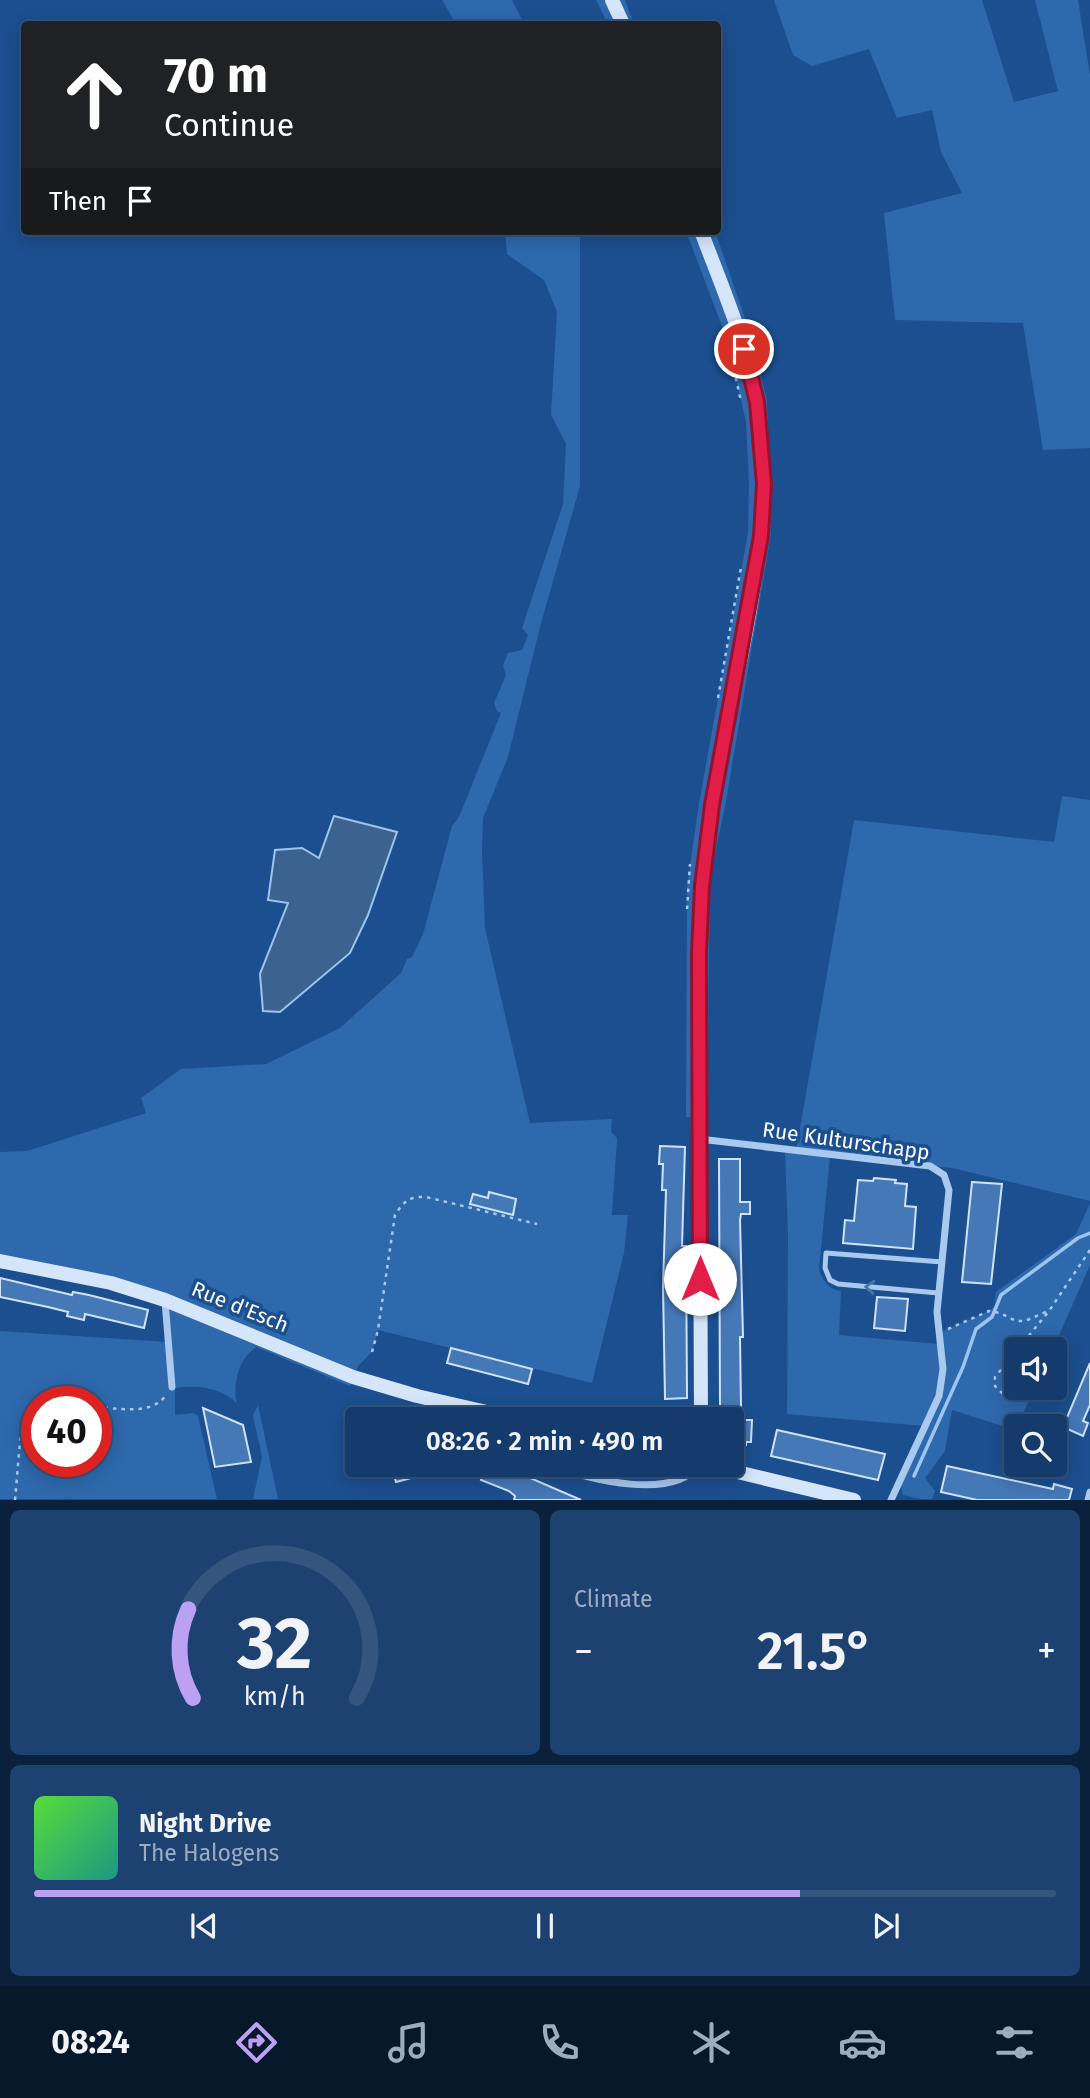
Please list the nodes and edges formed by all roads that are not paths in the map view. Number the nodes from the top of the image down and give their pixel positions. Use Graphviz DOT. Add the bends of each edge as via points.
graph roads {
  1 [pos="612,0"];
  2 [pos="622,21"];
  3 [pos="703,235"];
  4 [pos="699,1139"];
  5 [pos="0,1261"];
  6 [pos="942,1262"];
  7 [pos="938,1293"];
  8 [pos="165,1300"];
  9 [pos="172,1387"];
  10 [pos="454,1407"];
  11 [pos="701,1407"];
  12 [pos="744,1474"];
  13 [pos="580,1477"];
  14 [pos="692,1477"];
  15 [pos="1090,1492"];
  16 [pos="654,1493"];
  17 [pos="643,1495"];
  18 [pos="854,1500"];
  19 [pos="891,1500"];
  20 [pos="1088,1500"];
  1 -- 2 [label="street"];
  3 -- 4 [label="street" via="749,366 752,420 764,484 761,536 712,805 702,886"];
  4 -- 6 [label="street, Rue Kulturschapp" via="930,1166 944,1175 949,1190"];
  4 -- 11 [label="street"];
  5 -- 8 [label="street, Rue d'Esch" via="111,1283"];
  6 -- 7 [label="street, Rue Kulturschapp"];
  7 -- 6 [label="lane, one-way" via="838,1284 830,1280 825,1268 826,1252"];
  7 -- 19 [label="street, Rue Kulturschapp" via="943,1369 939,1396"];
  8 -- 9 [label="street"];
  8 -- 10 [label="street, Rue d'Esch" via="354,1377"];
  12 -- 18 [label="street"];
  13 -- 17 [label="street"];
  14 -- 16 [label="street" via="677,1489"];
  15 -- 20 [label="street"];
}
